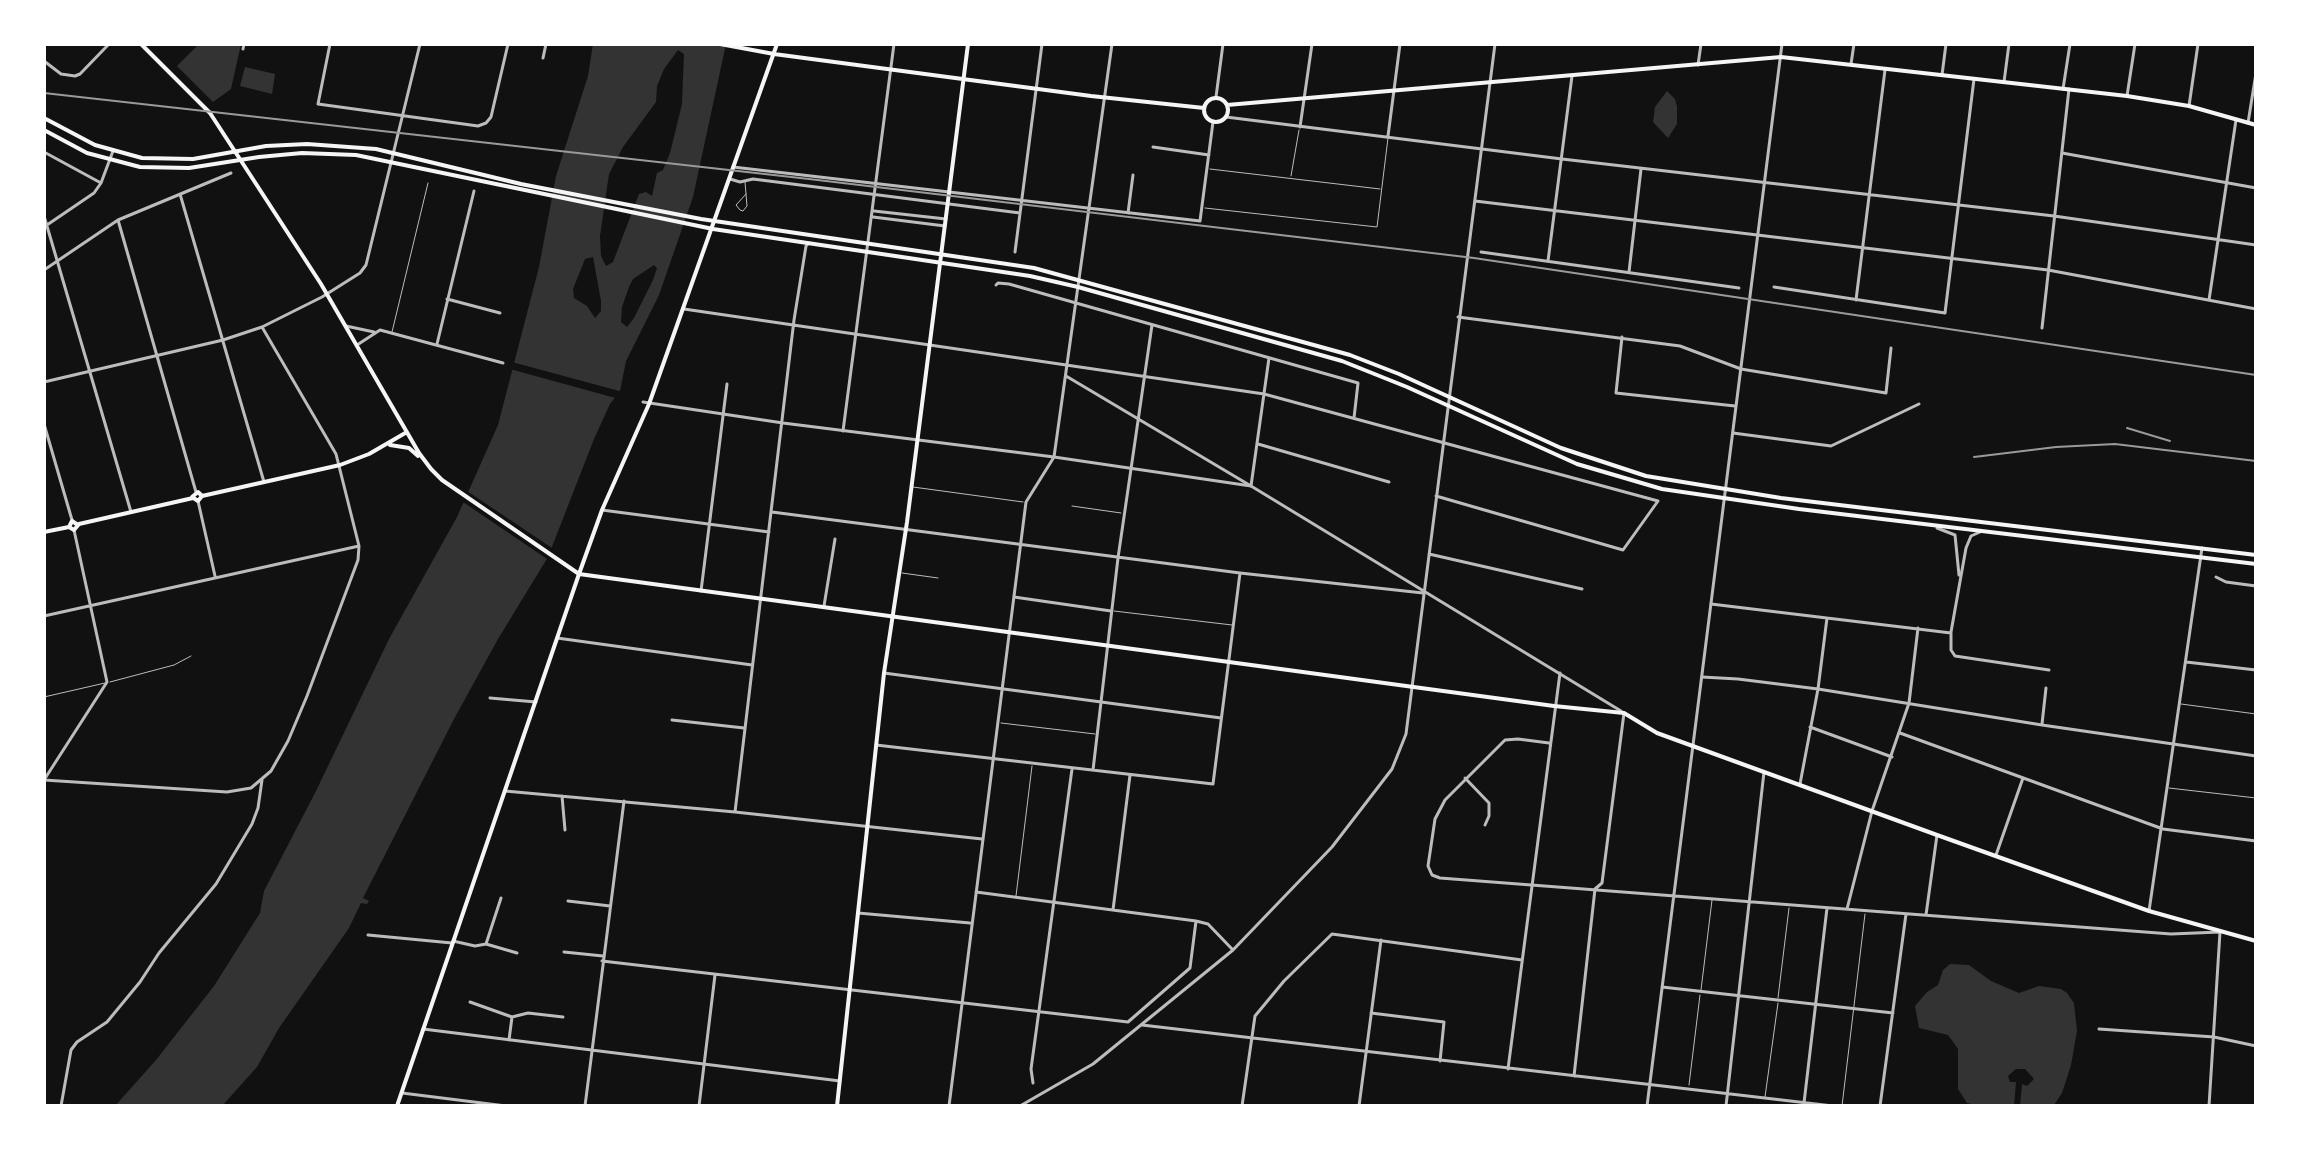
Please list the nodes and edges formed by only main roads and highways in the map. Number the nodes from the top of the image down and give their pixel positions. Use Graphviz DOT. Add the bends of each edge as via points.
graph roads {
  1 [pos="141,44"];
  2 [pos="720,44"];
  3 [pos="777,44"];
  4 [pos="968,44"];
  5 [pos="774,54"];
  6 [pos="964,79"];
  7 [pos="1227,105"];
  8 [pos="1204,108"];
  9 [pos="44,118"];
  10 [pos="2256,125"];
  11 [pos="44,130"];
  12 [pos="236,151"];
  13 [pos="242,160"];
  14 [pos="715,221"];
  15 [pos="713,229"];
  16 [pos="941,258"];
  17 [pos="407,432"];
  18 [pos="387,445"];
  19 [pos="423,460"];
  20 [pos="202,496"];
  21 [pos="195,500"];
  22 [pos="44,532"];
  23 [pos="2256,555"];
  24 [pos="2256,564"];
  25 [pos="579,574"];
  26 [pos="892,616"];
  27 [pos="2256,941"];
  28 [pos="397,1106"];
  29 [pos="837,1106"];
  1 -- 12 [label="main road" via="210,113"];
  2 -- 5 [label="main road"];
  3 -- 5 [label="main road"];
  4 -- 6 [label="main road"];
  5 -- 6 [label="main road"];
  5 -- 14 [label="main road"];
  6 -- 8 [label="main road"];
  6 -- 16 [label="main road"];
  7 -- 8 [label="main road" via="1216,97"];
  7 -- 8 [label="main road" via="1222,121 1206,117"];
  7 -- 10 [label="main road" via="1781,57 2127,96"];
  9 -- 12 [label="main road" via="79,139 142,158 176,160"];
  11 -- 13 [label="main road" via="110,161 173,169"];
  12 -- 13 [label="main road"];
  12 -- 14 [label="main road" via="340,145"];
  13 -- 15 [label="main road" via="320,153 391,161"];
  13 -- 17 [label="main road"];
  14 -- 15 [label="main road"];
  14 -- 16 [label="main road"];
  15 -- 16 [label="main road"];
  15 -- 25 [label="main road"];
  16 -- 23 [label="main road" via="983,259 1079,279 1325,347 1595,461 1666,480"];
  16 -- 24 [label="main road" via="1078,287 1342,361 1586,467 1662,489"];
  16 -- 26 [label="main road"];
  17 -- 18 [label="main road"];
  17 -- 19 [label="main road"];
  18 -- 19 [label="main road" via="409,448"];
  18 -- 20 [label="main road" via="340,465"];
  19 -- 25 [label="main road" via="442,480"];
  20 -- 21 [label="main road"];
  20 -- 21 [label="main road" via="196,492"];
  21 -- 22 [label="main road"];
  25 -- 26 [label="main road"];
  25 -- 28 [label="main road"];
  26 -- 27 [label="main road" via="1624,713 1657,733 1937,835 2149,911"];
  26 -- 29 [label="main road"];
}
